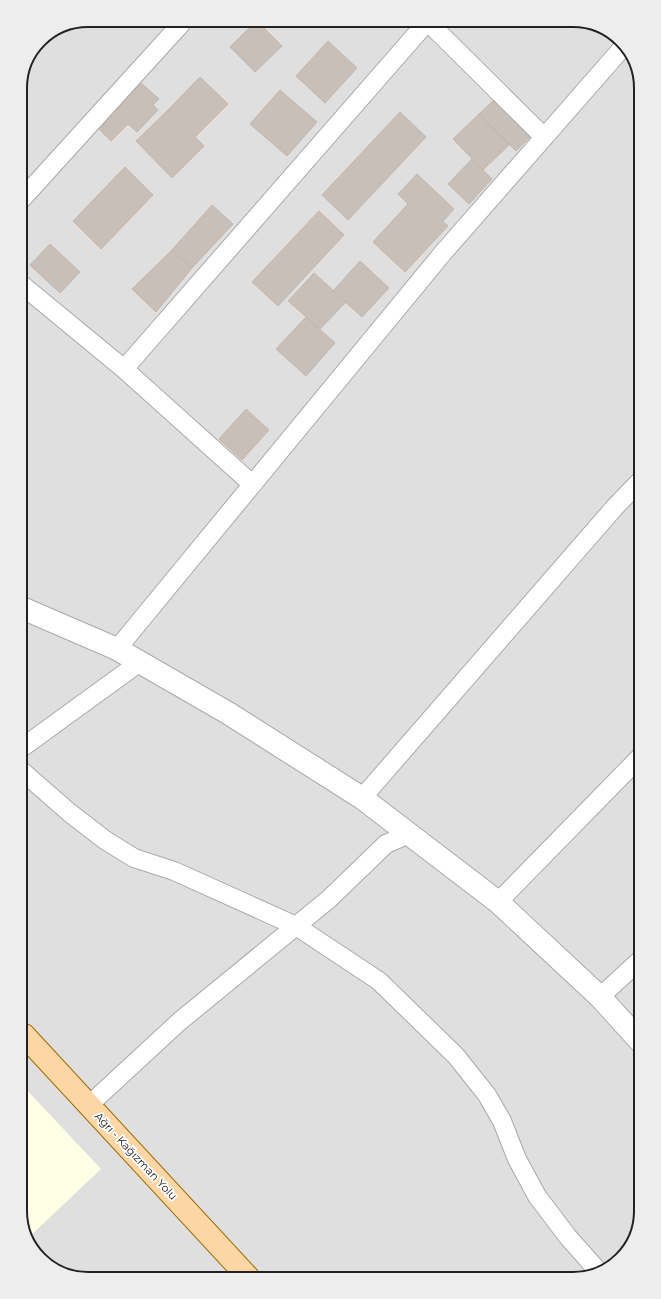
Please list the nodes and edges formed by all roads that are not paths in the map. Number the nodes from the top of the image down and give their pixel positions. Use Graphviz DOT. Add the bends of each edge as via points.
graph roads {
  1 [pos="178,27"];
  2 [pos="424,27"];
  3 [pos="433,27"];
  4 [pos="620,50"];
  5 [pos="544,137"];
  6 [pos="27,193"];
  7 [pos="27,289"];
  8 [pos="124,369"];
  9 [pos="252,484"];
  10 [pos="634,488"];
  11 [pos="27,610"];
  12 [pos="117,649"];
  13 [pos="140,662"];
  14 [pos="27,744"];
  15 [pos="634,763"];
  16 [pos="27,775"];
  17 [pos="362,798"];
  18 [pos="409,834"];
  19 [pos="498,902"];
  20 [pos="296,926"];
  21 [pos="634,966"];
  22 [pos="600,997"];
  23 [pos="634,1034"];
  24 [pos="27,1038"];
  25 [pos="89,1105"];
  26 [pos="595,1268"];
  27 [pos="243,1272"];
  1 -- 6 [label="street"];
  2 -- 8 [label="street"];
  3 -- 5 [label="street"];
  4 -- 5 [label="street"];
  5 -- 9 [label="street" via="442,254"];
  7 -- 8 [label="street"];
  8 -- 9 [label="street"];
  9 -- 12 [label="street"];
  10 -- 17 [label="street"];
  11 -- 12 [label="street"];
  12 -- 13 [label="street"];
  13 -- 14 [label="street"];
  13 -- 17 [label="street" via="228,713"];
  15 -- 19 [label="street"];
  16 -- 20 [label="street" via="105,840 134,858 174,871"];
  17 -- 18 [label="street"];
  18 -- 19 [label="street"];
  18 -- 20 [label="street" via="386,844 329,899"];
  19 -- 22 [label="street"];
  20 -- 25 [label="street" via="180,1021"];
  20 -- 26 [label="street" via="379,981 456,1056 487,1095 502,1121 517,1159 536,1196"];
  21 -- 22 [label="street"];
  22 -- 23 [label="street"];
  24 -- 25 [label="main road, Ağrı - Kağızman Yolu"];
  25 -- 27 [label="main road, Ağrı - Kağızman Yolu"];
}
